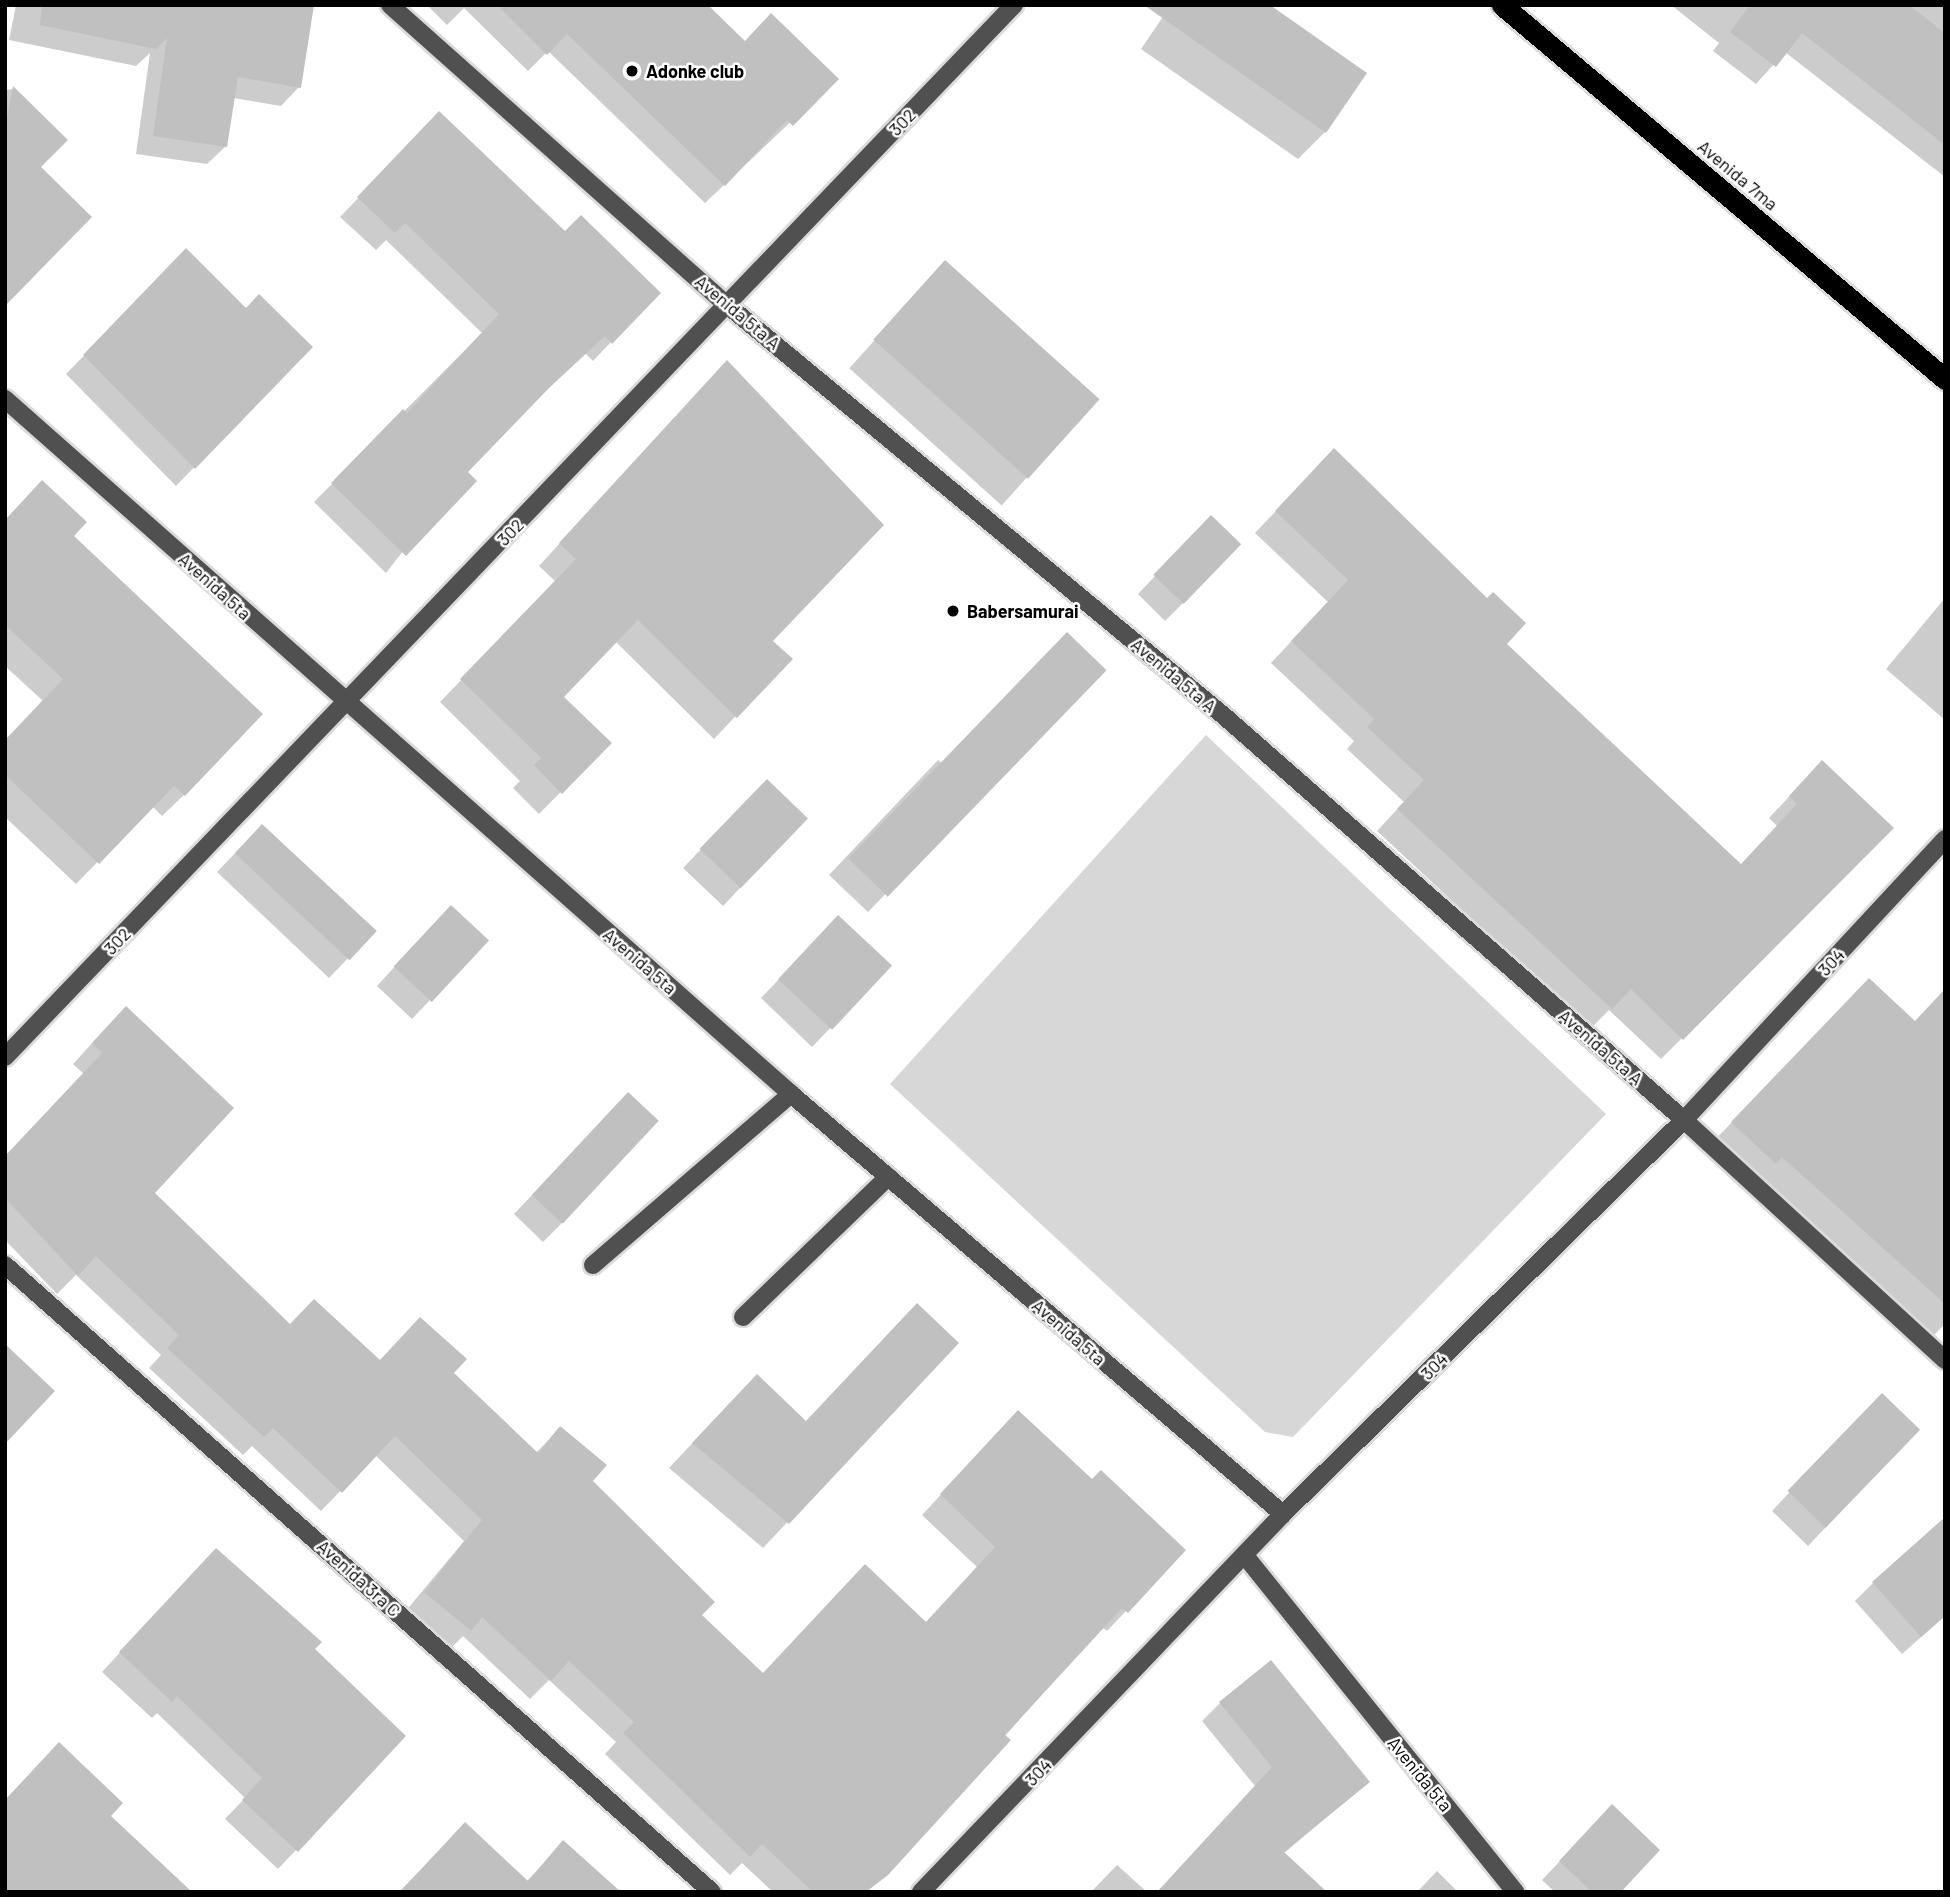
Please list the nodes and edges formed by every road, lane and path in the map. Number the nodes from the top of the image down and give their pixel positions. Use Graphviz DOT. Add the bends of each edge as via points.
graph roads {
  1 [pos="390,5"];
  2 [pos="1014,5"];
  3 [pos="1502,5"];
  4 [pos="726,304"];
  5 [pos="1945,379"];
  6 [pos="5,399"];
  7 [pos="347,703"];
  8 [pos="1945,839"];
  9 [pos="5,1057"];
  10 [pos="791,1094"];
  11 [pos="1684,1120"];
  12 [pos="888,1177"];
  13 [pos="5,1265"];
  14 [pos="593,1265"];
  15 [pos="743,1317"];
  16 [pos="1945,1360"];
  17 [pos="1283,1514"];
  18 [pos="1246,1557"];
  19 [pos="712,1892"];
  20 [pos="921,1892"];
  21 [pos="1515,1892"];
  1 -- 4 [label="street, Avenida 5ta A"];
  2 -- 4 [label="street, 302"];
  3 -- 5 [label="highway, Avenida 7ma"];
  4 -- 7 [label="street, 302"];
  4 -- 11 [label="street, Avenida 5ta A" via="1224,716"];
  6 -- 7 [label="street, Avenida 5ta"];
  7 -- 9 [label="street, 302"];
  7 -- 10 [label="street, Avenida 5ta"];
  8 -- 11 [label="street, 304"];
  10 -- 12 [label="street, Avenida 5ta"];
  10 -- 14 [label="street"];
  11 -- 16 [label="street, Avenida 5ta A"];
  11 -- 17 [label="street, 304"];
  12 -- 15 [label="street"];
  12 -- 17 [label="street, Avenida 5ta"];
  13 -- 19 [label="street, Avenida 3ra C"];
  17 -- 18 [label="street, 304"];
  18 -- 20 [label="street, 304"];
  18 -- 21 [label="street, Avenida 5ta"];
}
